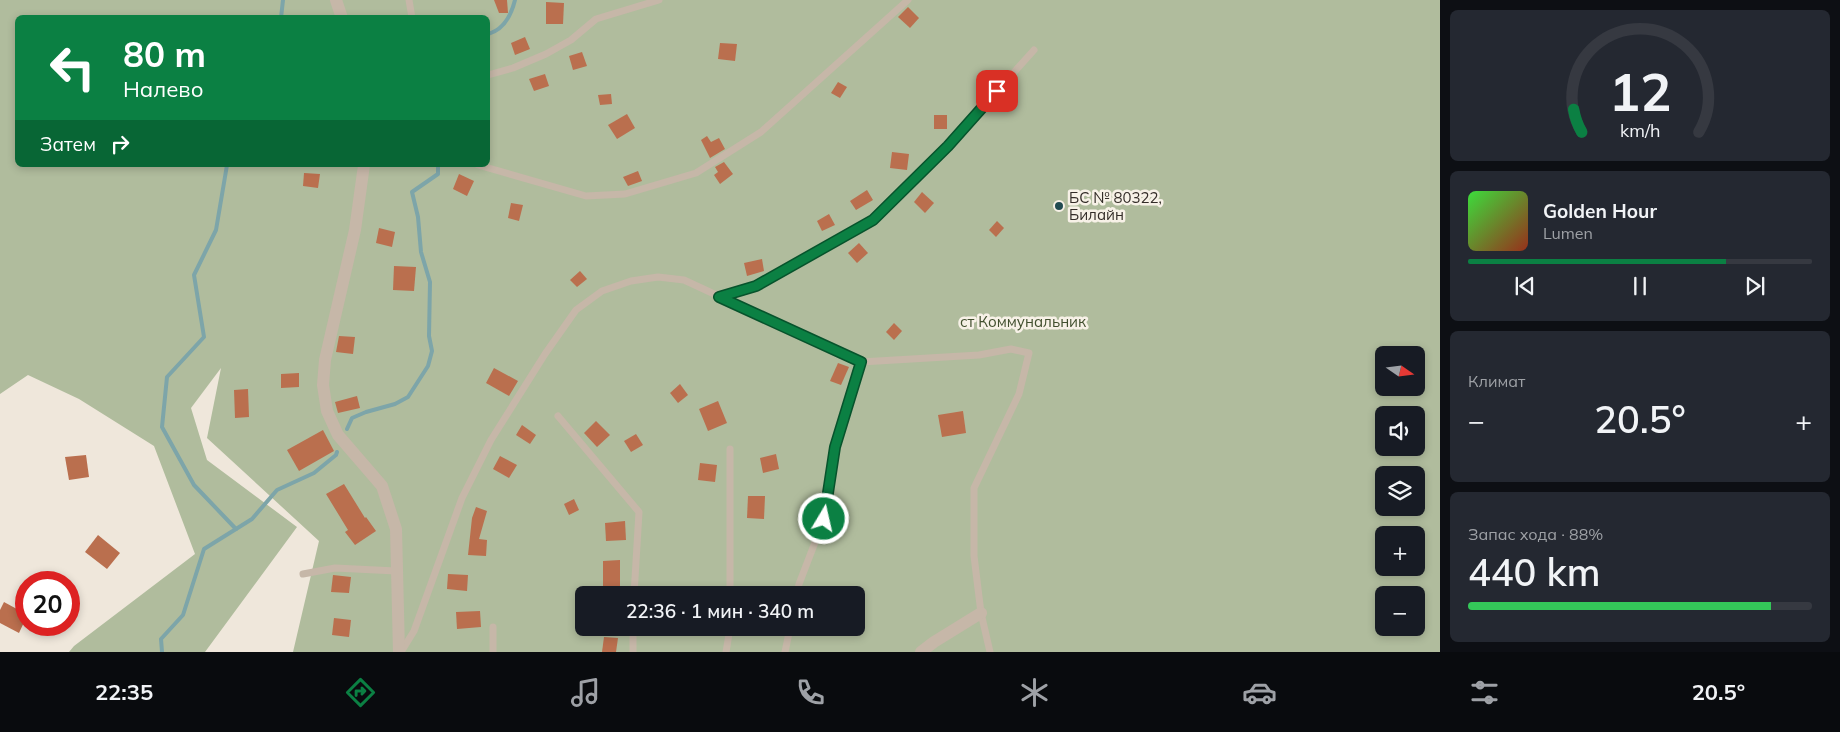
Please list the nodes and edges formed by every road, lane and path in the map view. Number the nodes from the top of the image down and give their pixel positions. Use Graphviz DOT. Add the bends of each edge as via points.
graph roads {
  1 [pos="336,0"];
  2 [pos="410,0"];
  3 [pos="659,0"];
  4 [pos="908,0"];
  5 [pos="341,15"];
  6 [pos="412,15"];
  7 [pos="1034,50"];
  8 [pos="490,75"];
  9 [pos="364,167"];
  10 [pos="485,167"];
  11 [pos="719,297"];
  12 [pos="861,362"];
  13 [pos="558,416"];
  14 [pos="730,448"];
  15 [pos="396,572"];
  16 [pos="303,574"];
  17 [pos="634,586"];
  18 [pos="730,586"];
  19 [pos="798,586"];
  20 [pos="981,613"];
  21 [pos="493,627"];
  22 [pos="633,636"];
  23 [pos="729,636"];
  24 [pos="788,636"];
  25 [pos="400,652"];
  26 [pos="493,652"];
  27 [pos="632,652"];
  28 [pos="726,652"];
  29 [pos="784,652"];
  30 [pos="921,652"];
  31 [pos="990,652"];
  1 -- 5 [label="street"];
  2 -- 6 [label="lane"];
  3 -- 8 [label="lane" via="596,20 546,54"];
  4 -- 10 [label="lane" via="761,132 696,173 625,194 586,196"];
  7 -- 11 [label="lane" via="948,146 873,220 756,286"];
  9 -- 15 [label="street" via="355,230 325,360 323,385 327,411 338,435 382,486 396,529"];
  11 -- 12 [label="lane"];
  11 -- 25 [label="lane" via="684,280 658,278 631,281 602,291 576,310 491,440 462,498 414,630"];
  12 -- 19 [label="lane" via="835,447 824,519"];
  12 -- 20 [label="lane" via="1011,349 1029,353 1018,394 974,488 974,556"];
  13 -- 17 [label="lane" via="638,512"];
  14 -- 18 [label="lane"];
  15 -- 16 [label="lane" via="335,568"];
  15 -- 25 [label="street"];
  20 -- 30 [label="street"];
  20 -- 31 [label="lane"];
  21 -- 26 [label="lane"];
  22 -- 27 [label="lane"];
  23 -- 28 [label="lane"];
  24 -- 29 [label="lane"];
}
